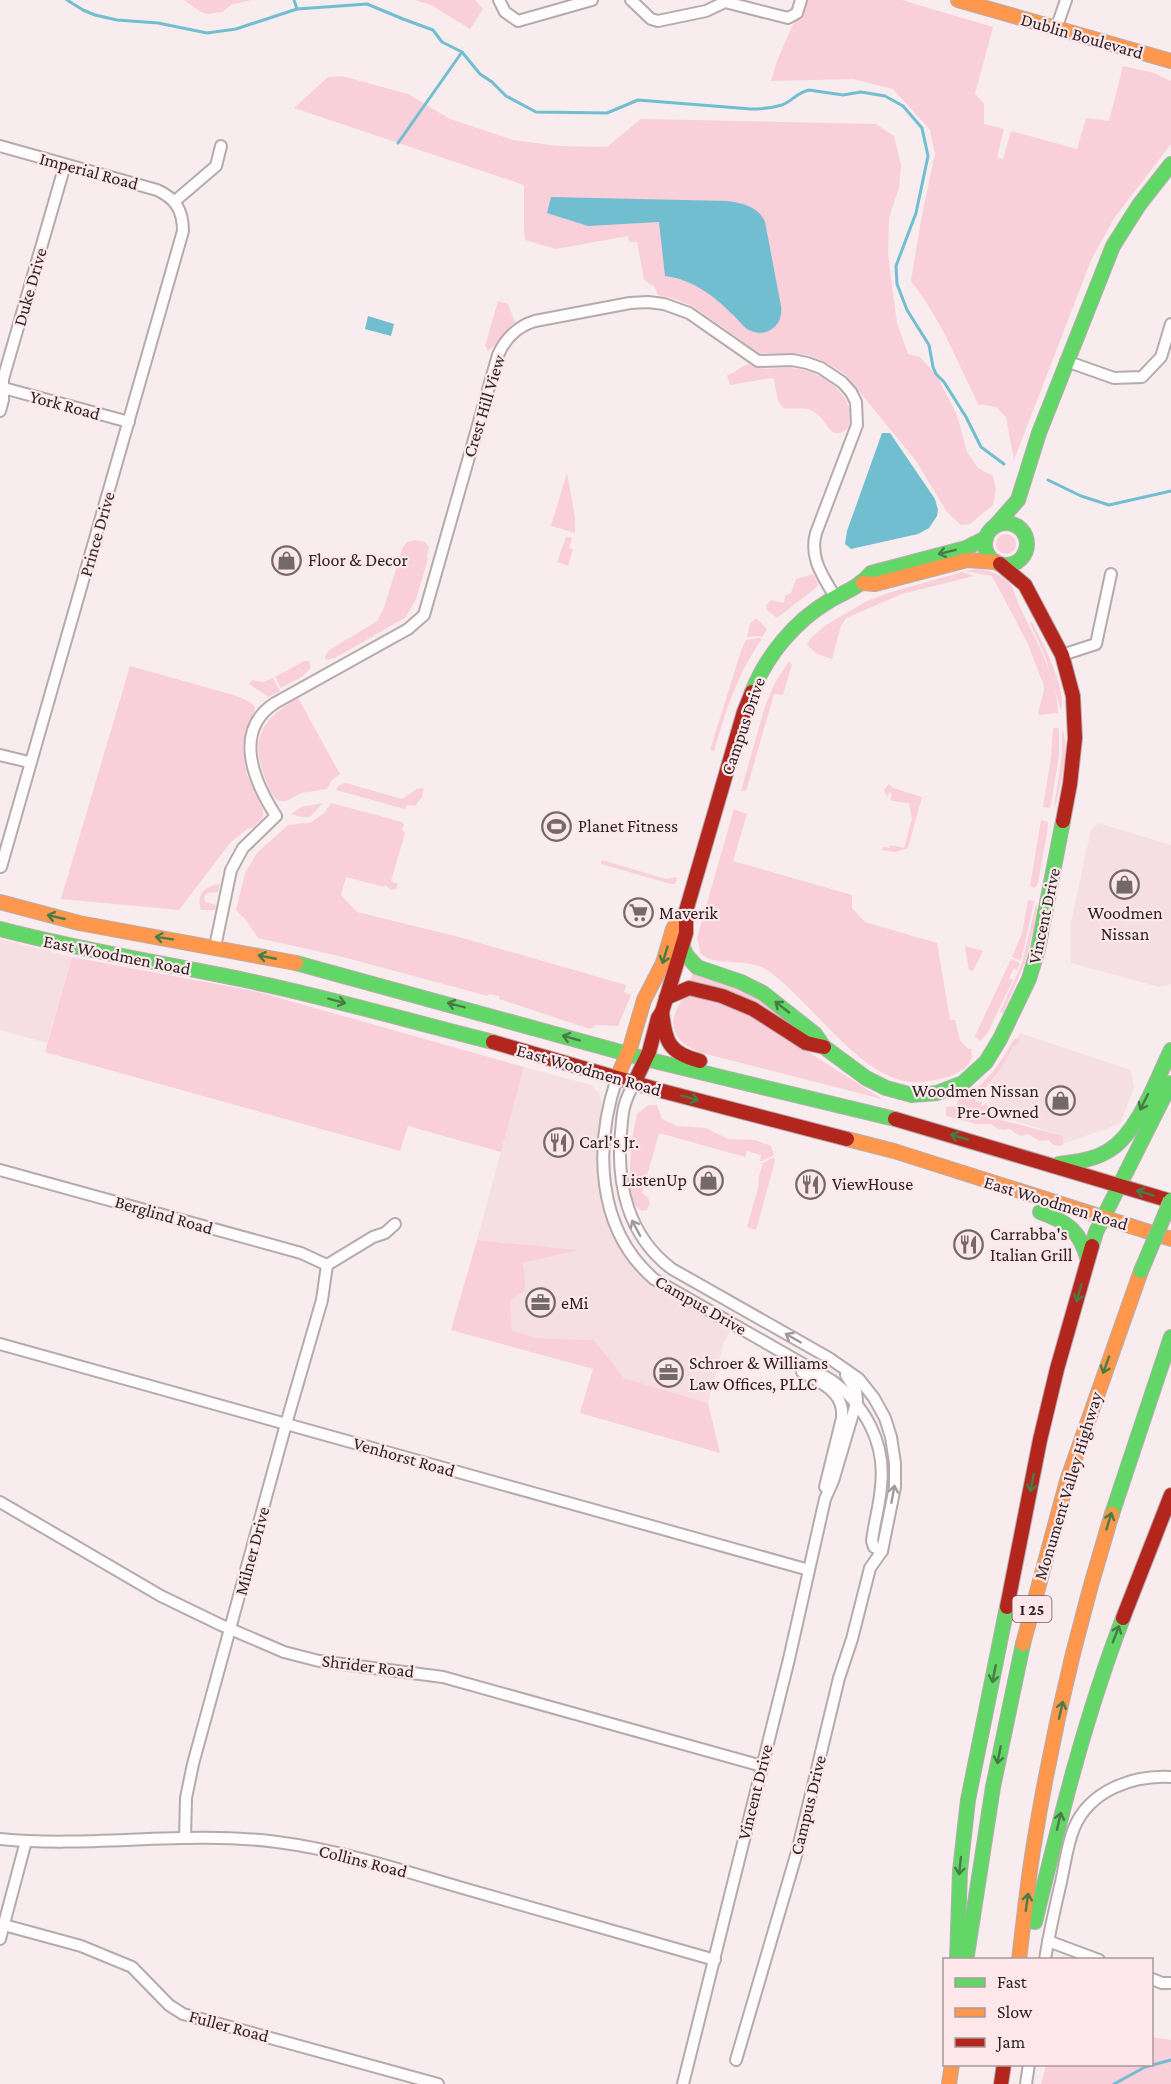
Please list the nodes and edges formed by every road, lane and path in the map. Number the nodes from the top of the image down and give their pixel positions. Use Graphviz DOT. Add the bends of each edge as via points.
graph roads {
  1 [pos="499,0"];
  2 [pos="592,0"];
  3 [pos="631,0"];
  4 [pos="801,0"];
  5 [pos="958,0"];
  6 [pos="1066,0"];
  7 [pos="1056,29"];
  8 [pos="1171,61"];
  9 [pos="0,146"];
  10 [pos="221,146"];
  11 [pos="1171,164"];
  12 [pos="65,165"];
  13 [pos="175,201"];
  14 [pos="1171,324"];
  15 [pos="1066,361"];
  16 [pos="2,388"];
  17 [pos="0,411"];
  18 [pos="129,422"];
  19 [pos="1018,500"];
  20 [pos="996,525"];
  21 [pos="1021,530"];
  22 [pos="986,538"];
  23 [pos="1024,555"];
  24 [pos="998,563"];
  25 [pos="1111,574"];
  26 [pos="863,583"];
  27 [pos="1025,585"];
  28 [pos="835,597"];
  29 [pos="1062,655"];
  30 [pos="0,755"];
  31 [pos="29,762"];
  32 [pos="1,867"];
  33 [pos="0,902"];
  34 [pos="686,911"];
  35 [pos="0,930"];
  36 [pos="682,945"];
  37 [pos="215,947"];
  38 [pos="105,953"];
  39 [pos="666,998"];
  40 [pos="662,1012"];
  41 [pos="824,1047"];
  42 [pos="1171,1050"];
  43 [pos="627,1053"];
  44 [pos="646,1059"];
  45 [pos="617,1078"];
  46 [pos="634,1083"];
  47 [pos="1171,1083"];
  48 [pos="804,1096"];
  49 [pos="1054,1165"];
  50 [pos="0,1170"];
  51 [pos="966,1175"];
  52 [pos="1119,1186"];
  53 [pos="1171,1200"];
  54 [pos="1103,1218"];
  55 [pos="395,1224"];
  56 [pos="1171,1239"];
  57 [pos="1088,1260"];
  58 [pos="327,1265"];
  59 [pos="1171,1337"];
  60 [pos="763,1341"];
  61 [pos="0,1344"];
  62 [pos="846,1369"];
  63 [pos="856,1404"];
  64 [pos="286,1424"];
  65 [pos="1171,1496"];
  66 [pos="825,1499"];
  67 [pos="0,1502"];
  68 [pos="882,1551"];
  69 [pos="809,1570"];
  70 [pos="231,1629"];
  71 [pos="762,1766"];
  72 [pos="1171,1778"];
  73 [pos="185,1838"];
  74 [pos="0,1839"];
  75 [pos="26,1841"];
  76 [pos="4,1925"];
  77 [pos="0,1939"];
  78 [pos="1048,1941"];
  79 [pos="957,1958"];
  80 [pos="966,1958"];
  81 [pos="1019,1958"];
  82 [pos="1027,1958"];
  83 [pos="1045,1958"];
  84 [pos="1096,1958"];
  85 [pos="715,1960"];
  86 [pos="1153,1979"];
  87 [pos="1171,1983"];
  88 [pos="736,2060"];
  89 [pos="952,2066"];
  90 [pos="1004,2066"];
  91 [pos="1029,2066"];
  92 [pos="1027,2081"];
  93 [pos="438,2084"];
  94 [pos="683,2084"];
  95 [pos="949,2084"];
  96 [pos="1001,2084"];
  1 -- 2 [label="street" via="505,12 518,21"];
  3 -- 4 [label="street" via="658,21 706,11 725,2 788,18 797,13"];
  5 -- 7 [label="main road, Dublin Boulevard"];
  6 -- 7 [label="street"];
  7 -- 8 [label="main road, Dublin Boulevard"];
  9 -- 12 [label="street, Imperial Road"];
  10 -- 13 [label="street" via="216,166"];
  11 -- 15 [label="main road" via="1113,246"];
  12 -- 13 [label="street, Imperial Road" via="157,190"];
  12 -- 16 [label="street, Duke Drive"];
  13 -- 18 [label="street, Prince Drive" via="183,231"];
  14 -- 15 [label="street" via="1161,357 1142,377 1114,378"];
  15 -- 19 [label="main road"];
  16 -- 17 [label="street, Duke Drive"];
  16 -- 18 [label="street, York Road"];
  18 -- 31 [label="street, Prince Drive"];
  19 -- 20 [label="main road"];
  19 -- 21 [label="main road"];
  20 -- 21 [label="main road" via="1012,524"];
  20 -- 22 [label="main road"];
  21 -- 23 [label="main road" via="1026,539"];
  22 -- 24 [label="main road" via="987,552"];
  22 -- 26 [label="main road, Campus Drive, one-way" via="966,548 871,573"];
  23 -- 24 [label="main road" via="1011,564"];
  23 -- 27 [label="main road, Vincent Drive"];
  24 -- 26 [label="main road, Campus Drive" via="967,560 875,584"];
  24 -- 27 [label="main road, Vincent Drive"];
  25 -- 29 [label="street" via="1096,644"];
  26 -- 28 [label="main road, Campus Drive"];
  27 -- 29 [label="main road, Vincent Drive"];
  28 -- 34 [label="main road, Campus Drive" via="793,630 757,680 744,712"];
  28 -- 37 [label="street, Crest Hill View" via="816,565 813,546 857,425 855,402 842,382 807,363 758,361 688,313 664,304 630,303 525,325 510,337 498,355 424,615 408,629 275,702 258,722 251,742 252,765 276,816 243,848 231,870"];
  29 -- 41 [label="main road, Vincent Drive" via="1070,681 1074,719 1070,784 1038,950 1029,979 990,1056 957,1086 912,1095 875,1083"];
  30 -- 31 [label="street"];
  31 -- 32 [label="street, Prince Drive"];
  37 -- 33 [label="main road, East Woodmen Road, one-way" via="79,923"];
  34 -- 36 [label="main road, Campus Drive"];
  34 -- 43 [label="main road, Campus Drive, one-way" via="673,929"];
  35 -- 38 [label="main road, East Woodmen Road"];
  36 -- 39 [label="main road, Campus Drive"];
  41 -- 36 [label="main road, Vincent Drive, one-way" via="815,1034 763,993 697,967"];
  37 -- 38 [label="main road" via="209,954 197,957 127,950"];
  43 -- 37 [label="main road, East Woodmen Road, one-way" via="315,968"];
  38 -- 45 [label="main road, East Woodmen Road, one-way" via="319,997"];
  39 -- 40 [label="main road, Campus Drive"];
  39 -- 41 [label="main road, Vincent Drive" via="689,988 722,996 753,1009 806,1043"];
  40 -- 44 [label="main road, Campus Drive"];
  40 -- 48 [label="main road" via="666,1040 680,1054 790,1085"];
  42 -- 49 [label="main road, one-way" via="1121,1141 1095,1157"];
  43 -- 44 [label="main road, East Woodmen Road"];
  43 -- 45 [label="main road, Campus Drive"];
  44 -- 46 [label="main road, Campus Drive"];
  44 -- 48 [label="main road, East Woodmen Road"];
  45 -- 46 [label="main road, East Woodmen Road"];
  45 -- 60 [label="street, Campus Drive" via="608,1110 604,1177 618,1234 654,1278"];
  46 -- 51 [label="main road, East Woodmen Road, one-way" via="894,1151"];
  62 -- 46 [label="street, Campus Drive, one-way" via="680,1274 644,1242 631,1220 621,1176 623,1114"];
  47 -- 52 [label="main road"];
  49 -- 48 [label="main road, East Woodmen Road, one-way"];
  49 -- 52 [label="main road, East Woodmen Road"];
  50 -- 58 [label="street, Berglind Road" via="301,1253"];
  51 -- 54 [label="main road, East Woodmen Road"];
  51 -- 57 [label="main road" via="994,1197 1064,1221 1078,1234"];
  53 -- 52 [label="main road, East Woodmen Road, one-way"];
  52 -- 54 [label="main road"];
  53 -- 80 [label="main road, Monument Valley Highway / I 25, one-way, bridge" via="1141,1271 1058,1511 1002,1743"];
  54 -- 56 [label="main road, East Woodmen Road"];
  54 -- 57 [label="main road"];
  55 -- 58 [label="street"];
  57 -- 79 [label="main road, one-way" via="1040,1440 968,1800 960,1871"];
  58 -- 64 [label="street, Milner Drive" via="322,1300"];
  81 -- 59 [label="main road, one-way" via="1039,1816 1090,1588 1139,1424"];
  60 -- 63 [label="street, Campus Drive" via="831,1380"];
  60 -- 66 [label="street, Vincent Drive" via="776,1355 833,1391 841,1401 842,1415"];
  61 -- 64 [label="street, Venhorst Road"];
  62 -- 63 [label="street" via="857,1393"];
  68 -- 62 [label="street, Campus Drive, one-way" via="895,1480 893,1444 874,1398"];
  63 -- 66 [label="street, Vincent Drive"];
  63 -- 68 [label="street, Campus Drive" via="874,1432 880,1457 881,1486 872,1544"];
  64 -- 69 [label="street, Venhorst Road"];
  64 -- 70 [label="street, Milner Drive"];
  82 -- 65 [label="main road, one-way" via="1089,1714 1126,1607"];
  66 -- 69 [label="street, Vincent Drive"];
  67 -- 70 [label="street, Shrider Road" via="144,1587"];
  68 -- 88 [label="street, Campus Drive" via="870,1568 797,1852"];
  69 -- 71 [label="street, Vincent Drive"];
  70 -- 71 [label="street, Shrider Road" via="301,1657 454,1679"];
  70 -- 73 [label="street, Milner Drive" via="190,1774"];
  71 -- 85 [label="street, Vincent Drive"];
  72 -- 78 [label="street" via="1138,1779 1118,1785 1100,1796 1079,1818 1069,1844"];
  73 -- 75 [label="street, Collins Road"];
  73 -- 85 [label="street, Collins Road" via="251,1839 318,1850"];
  74 -- 75 [label="street, Collins Road"];
  75 -- 76 [label="street"];
  76 -- 77 [label="street"];
  76 -- 93 [label="street, Fuller Road" via="81,1946 132,1966 183,2014"];
  78 -- 83 [label="street"];
  78 -- 84 [label="street"];
  85 -- 94 [label="street, Vincent Drive"];
  86 -- 87 [label="street"];
  89 -- 95 [label="main road"];
  90 -- 96 [label="main road"];
  91 -- 92 [label="street"];
}
